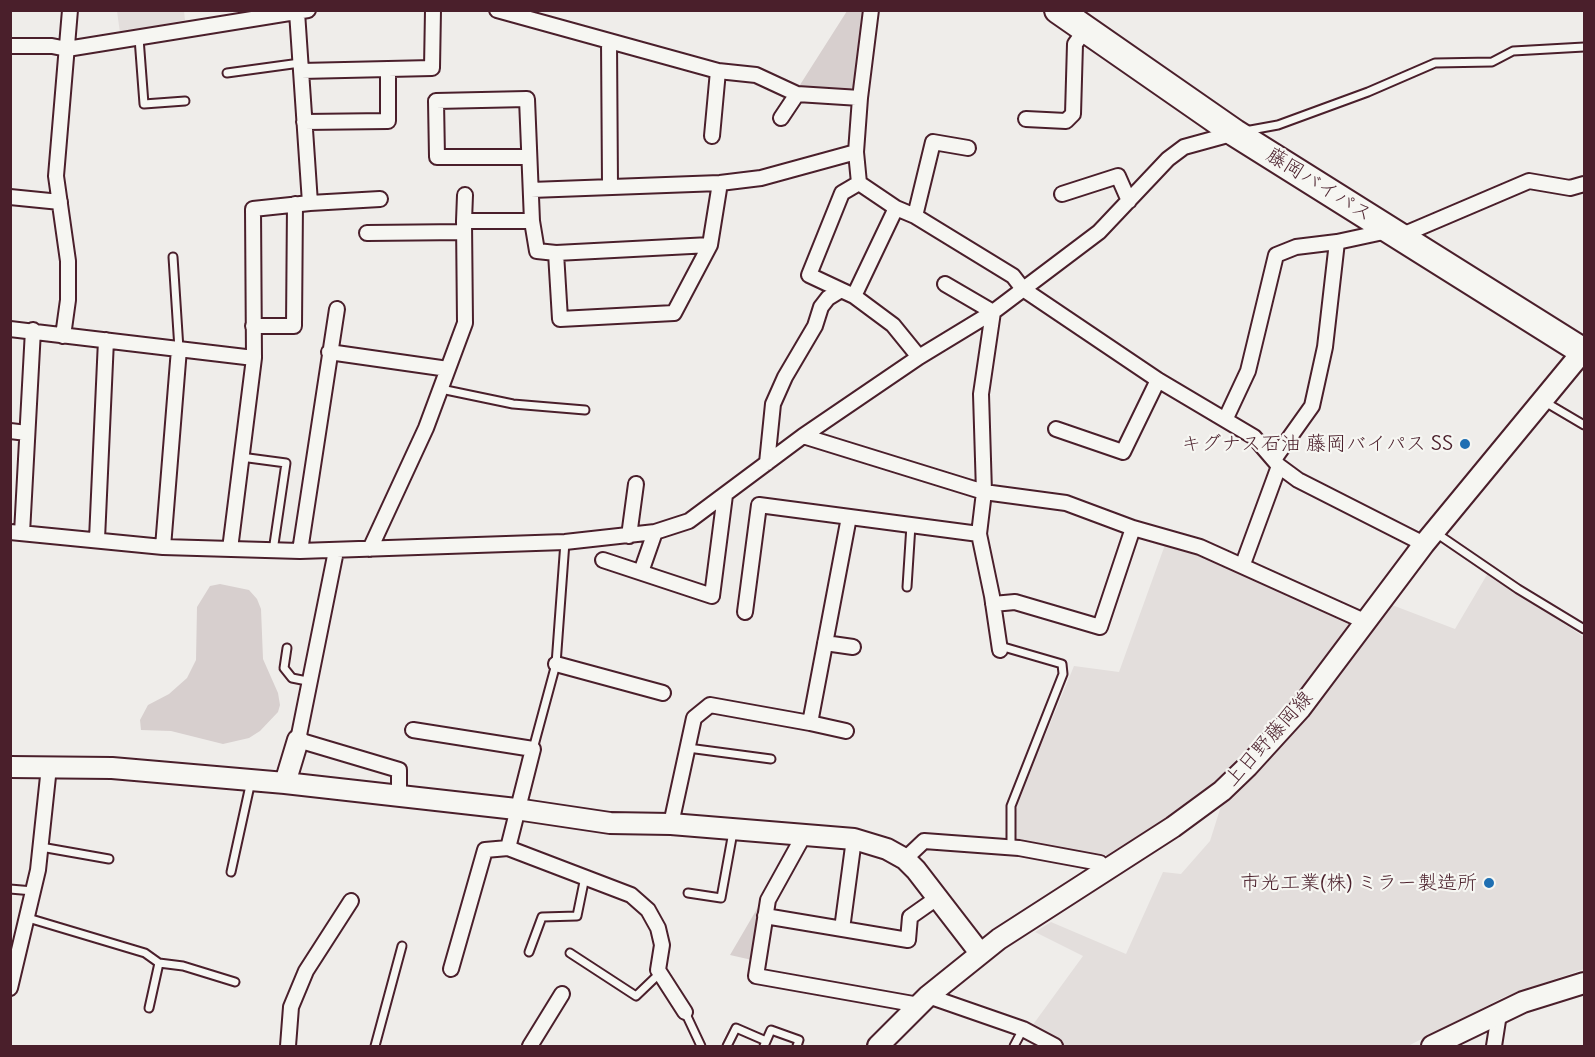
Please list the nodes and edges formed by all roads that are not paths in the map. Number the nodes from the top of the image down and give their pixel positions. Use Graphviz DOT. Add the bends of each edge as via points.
graph roads {
  1 [pos="70,10"];
  2 [pos="433,10"];
  3 [pos="497,10"];
  4 [pos="871,10"];
  5 [pos="1058,10"];
  6 [pos="302,11"];
  7 [pos="1085,30"];
  8 [pos="139,38"];
  9 [pos="609,41"];
  10 [pos="10,46"];
  11 [pos="1584,46"];
  12 [pos="67,49"];
  13 [pos="301,67"];
  14 [pos="388,69"];
  15 [pos="718,71"];
  16 [pos="227,73"];
  17 [pos="797,94"];
  18 [pos="860,98"];
  19 [pos="185,101"];
  20 [pos="780,118"];
  21 [pos="1026,119"];
  22 [pos="304,122"];
  23 [pos="1235,133"];
  24 [pos="712,136"];
  25 [pos="968,148"];
  26 [pos="856,152"];
  27 [pos="529,157"];
  28 [pos="720,183"];
  29 [pos="859,183"];
  30 [pos="1584,184"];
  31 [pos="610,185"];
  32 [pos="531,190"];
  33 [pos="1062,194"];
  34 [pos="465,195"];
  35 [pos="10,197"];
  36 [pos="380,199"];
  37 [pos="1129,201"];
  38 [pos="60,202"];
  39 [pos="310,203"];
  40 [pos="295,204"];
  41 [pos="896,208"];
  42 [pos="915,216"];
  43 [pos="532,221"];
  44 [pos="464,226"];
  45 [pos="367,233"];
  46 [pos="1395,233"];
  47 [pos="1336,242"];
  48 [pos="710,245"];
  49 [pos="556,253"];
  50 [pos="172,257"];
  51 [pos="945,284"];
  52 [pos="1023,289"];
  53 [pos="841,290"];
  54 [pos="854,296"];
  55 [pos="337,309"];
  56 [pos="993,312"];
  57 [pos="254,326"];
  58 [pos="10,329"];
  59 [pos="33,330"];
  60 [pos="63,336"];
  61 [pos="106,340"];
  62 [pos="179,349"];
  63 [pos="1584,351"];
  64 [pos="329,352"];
  65 [pos="919,357"];
  66 [pos="254,358"];
  67 [pos="448,369"];
  68 [pos="1158,380"];
  69 [pos="441,389"];
  70 [pos="1542,401"];
  71 [pos="585,410"];
  72 [pos="1226,418"];
  73 [pos="1584,424"];
  74 [pos="1056,429"];
  75 [pos="10,431"];
  76 [pos="27,433"];
  77 [pos="803,436"];
  78 [pos="241,457"];
  79 [pos="1277,462"];
  80 [pos="767,463"];
  81 [pos="636,484"];
  82 [pos="984,492"];
  83 [pos="725,495"];
  84 [pos="849,517"];
  85 [pos="912,525"];
  86 [pos="1133,528"];
  87 [pos="655,532"];
  88 [pos="16,533"];
  89 [pos="979,534"];
  90 [pos="629,536"];
  91 [pos="1429,538"];
  92 [pos="97,539"];
  93 [pos="565,542"];
  94 [pos="163,546"];
  95 [pos="230,549"];
  96 [pos="370,549"];
  97 [pos="273,551"];
  98 [pos="300,551"];
  99 [pos="336,551"];
  100 [pos="603,560"];
  101 [pos="1243,564"];
  102 [pos="640,572"];
  103 [pos="907,587"];
  104 [pos="993,604"];
  105 [pos="745,612"];
  106 [pos="1364,621"];
  107 [pos="1584,629"];
  108 [pos="825,643"];
  109 [pos="853,647"];
  110 [pos="287,648"];
  111 [pos="1000,648"];
  112 [pos="556,664"];
  113 [pos="312,682"];
  114 [pos="663,693"];
  115 [pos="810,723"];
  116 [pos="413,730"];
  117 [pos="846,731"];
  118 [pos="298,740"];
  119 [pos="688,748"];
  120 [pos="533,749"];
  121 [pos="771,759"];
  122 [pos="10,766"];
  123 [pos="49,767"];
  124 [pos="252,781"];
  125 [pos="285,783"];
  126 [pos="399,796"];
  127 [pos="516,809"];
  128 [pos="671,824"];
  129 [pos="734,829"];
  130 [pos="804,835"];
  131 [pos="854,839"];
  132 [pos="39,847"];
  133 [pos="508,848"];
  134 [pos="1011,848"];
  135 [pos="109,859"];
  136 [pos="905,859"];
  137 [pos="1105,869"];
  138 [pos="231,872"];
  139 [pos="585,878"];
  140 [pos="10,889"];
  141 [pos="33,891"];
  142 [pos="688,893"];
  143 [pos="937,898"];
  144 [pos="351,901"];
  145 [pos="765,916"];
  146 [pos="28,918"];
  147 [pos="842,929"];
  148 [pos="402,946"];
  149 [pos="529,952"];
  150 [pos="570,953"];
  151 [pos="980,953"];
  152 [pos="159,963"];
  153 [pos="451,969"];
  154 [pos="660,973"];
  155 [pos="235,982"];
  156 [pos="1584,982"];
  157 [pos="11,987"];
  158 [pos="562,994"];
  159 [pos="924,1000"];
  160 [pos="149,1008"];
  161 [pos="685,1012"];
  162 [pos="1499,1014"];
  163 [pos="1023,1029"];
  164 [pos="765,1044"];
  165 [pos="288,1047"];
  166 [pos="375,1047"];
  167 [pos="530,1047"];
  168 [pos="701,1047"];
  169 [pos="728,1047"];
  170 [pos="797,1047"];
  171 [pos="878,1047"];
  172 [pos="1014,1047"];
  173 [pos="1055,1047"];
  174 [pos="1432,1047"];
  175 [pos="1494,1047"];
  1 -- 12 [label="street"];
  2 -- 14 [label="street" via="432,68"];
  3 -- 9 [label="street"];
  4 -- 18 [label="street"];
  5 -- 7 [label="highway, 藤岡バイパス"];
  6 -- 8 [label="street"];
  6 -- 13 [label="street"];
  7 -- 21 [label="street" via="1076,44 1073,114 1066,121"];
  7 -- 23 [label="highway, 藤岡バイパス"];
  8 -- 12 [label="street"];
  8 -- 19 [label="lane" via="144,104"];
  9 -- 15 [label="street"];
  9 -- 31 [label="street"];
  10 -- 12 [label="street"];
  11 -- 23 [label="lane" via="1512,51 1492,62 1435,63 1278,125"];
  12 -- 38 [label="street" via="57,176"];
  13 -- 14 [label="street"];
  13 -- 16 [label="lane"];
  13 -- 22 [label="street"];
  14 -- 22 [label="street" via="388,121"];
  15 -- 17 [label="street" via="756,75"];
  15 -- 24 [label="street"];
  17 -- 18 [label="street"];
  17 -- 20 [label="street"];
  18 -- 26 [label="street"];
  22 -- 39 [label="street"];
  23 -- 37 [label="street" via="1184,147"];
  23 -- 46 [label="highway, 藤岡バイパス"];
  25 -- 42 [label="street" via="933,142"];
  26 -- 28 [label="street" via="761,178"];
  26 -- 29 [label="street"];
  27 -- 27 [label="street" via="527,99 436,101 437,157"];
  27 -- 32 [label="street"];
  28 -- 31 [label="street"];
  28 -- 48 [label="street"];
  29 -- 41 [label="street"];
  29 -- 53 [label="street" via="842,193 808,275"];
  30 -- 46 [label="street" via="1570,188 1529,181"];
  31 -- 32 [label="street"];
  32 -- 43 [label="street"];
  33 -- 37 [label="street" via="1118,177"];
  34 -- 44 [label="street"];
  35 -- 38 [label="street"];
  36 -- 39 [label="street"];
  37 -- 52 [label="street" via="1099,232"];
  38 -- 60 [label="street" via="69,300"];
  39 -- 40 [label="street"];
  40 -- 57 [label="street" via="253,209"];
  40 -- 57 [label="street" via="294,326"];
  41 -- 42 [label="street"];
  41 -- 54 [label="street"];
  42 -- 52 [label="street" via="1013,276"];
  43 -- 44 [label="street"];
  43 -- 49 [label="street" via="537,251"];
  44 -- 45 [label="street"];
  44 -- 67 [label="street" via="465,323"];
  46 -- 47 [label="street"];
  46 -- 63 [label="highway, 藤岡バイパス"];
  47 -- 72 [label="street" via="1296,247 1276,255 1248,371"];
  47 -- 79 [label="street" via="1325,347 1312,406"];
  48 -- 49 [label="street"];
  48 -- 49 [label="street" via="674,313 560,319"];
  50 -- 62 [label="lane"];
  51 -- 56 [label="street"];
  52 -- 56 [label="street"];
  52 -- 68 [label="street"];
  53 -- 54 [label="street"];
  53 -- 80 [label="street" via="820,307 815,326 773,404"];
  54 -- 65 [label="street" via="893,326"];
  55 -- 64 [label="street"];
  56 -- 65 [label="street"];
  56 -- 82 [label="street" via="981,394"];
  57 -- 66 [label="street"];
  58 -- 59 [label="street"];
  59 -- 60 [label="street"];
  59 -- 76 [label="street"];
  60 -- 61 [label="street"];
  61 -- 62 [label="street"];
  61 -- 92 [label="street"];
  62 -- 66 [label="street"];
  62 -- 94 [label="street"];
  63 -- 70 [label="street, 上日野藤岡線"];
  64 -- 67 [label="street"];
  64 -- 98 [label="street"];
  65 -- 77 [label="street"];
  66 -- 78 [label="street"];
  67 -- 69 [label="street"];
  68 -- 72 [label="street"];
  68 -- 74 [label="street" via="1123,452"];
  69 -- 71 [label="lane" via="513,404"];
  69 -- 96 [label="street"];
  70 -- 73 [label="lane"];
  70 -- 91 [label="street, 上日野藤岡線"];
  72 -- 79 [label="street" via="1254,437"];
  75 -- 76 [label="street"];
  76 -- 88 [label="street"];
  77 -- 80 [label="street"];
  77 -- 82 [label="street"];
  78 -- 95 [label="street"];
  78 -- 97 [label="lane" via="286,463"];
  79 -- 91 [label="street" via="1329,497"];
  79 -- 101 [label="street"];
  80 -- 83 [label="street"];
  81 -- 90 [label="street"];
  82 -- 86 [label="street" via="1066,503"];
  82 -- 89 [label="street"];
  83 -- 87 [label="street" via="689,521"];
  83 -- 102 [label="street" via="711,596"];
  84 -- 85 [label="street"];
  84 -- 105 [label="street" via="759,505"];
  84 -- 108 [label="street"];
  85 -- 89 [label="street"];
  85 -- 103 [label="lane"];
  86 -- 101 [label="street"];
  86 -- 104 [label="street" via="1100,627 1015,602"];
  87 -- 90 [label="street"];
  87 -- 102 [label="street"];
  88 -- 92 [label="street"];
  89 -- 104 [label="street"];
  90 -- 93 [label="street"];
  91 -- 106 [label="street, 上日野藤岡線"];
  91 -- 107 [label="lane"];
  92 -- 94 [label="street"];
  93 -- 96 [label="street"];
  93 -- 112 [label="lane"];
  94 -- 95 [label="street"];
  95 -- 97 [label="street"];
  96 -- 99 [label="street"];
  97 -- 98 [label="street"];
  98 -- 99 [label="street"];
  99 -- 113 [label="street"];
  100 -- 102 [label="street"];
  101 -- 106 [label="street"];
  104 -- 111 [label="street"];
  106 -- 137 [label="street, 上日野藤岡線" via="1300,709 1248,766 1199,808"];
  108 -- 109 [label="street"];
  108 -- 115 [label="street"];
  110 -- 113 [label="lane" via="284,668 292,678"];
  111 -- 134 [label="lane" via="1062,664 1063,674 1011,806"];
  112 -- 114 [label="street"];
  112 -- 120 [label="lane"];
  113 -- 118 [label="street"];
  115 -- 117 [label="street"];
  115 -- 119 [label="street" via="710,705 694,718"];
  116 -- 120 [label="street"];
  118 -- 125 [label="street"];
  118 -- 126 [label="street" via="399,770"];
  119 -- 121 [label="lane"];
  119 -- 128 [label="street"];
  120 -- 127 [label="street"];
  122 -- 123 [label="street"];
  123 -- 124 [label="street" via="112,768"];
  123 -- 132 [label="street"];
  124 -- 125 [label="street"];
  124 -- 138 [label="lane"];
  125 -- 126 [label="street"];
  126 -- 127 [label="street"];
  127 -- 128 [label="street" via="610,823"];
  127 -- 133 [label="street"];
  128 -- 129 [label="street"];
  129 -- 130 [label="street"];
  129 -- 142 [label="lane" via="721,898"];
  130 -- 131 [label="street"];
  130 -- 145 [label="street" via="768,900"];
  131 -- 136 [label="street"];
  131 -- 147 [label="street"];
  132 -- 135 [label="lane"];
  132 -- 141 [label="street"];
  133 -- 139 [label="street"];
  133 -- 153 [label="street" via="485,850"];
  134 -- 136 [label="street" via="924,841"];
  134 -- 137 [label="street" via="1100,863"];
  136 -- 143 [label="street"];
  137 -- 151 [label="street, 上日野藤岡線"];
  139 -- 149 [label="lane" via="577,916 542,917"];
  139 -- 154 [label="street" via="631,895 648,910 662,945"];
  140 -- 141 [label="lane"];
  141 -- 146 [label="street"];
  143 -- 147 [label="street" via="910,917 908,940"];
  143 -- 151 [label="street"];
  144 -- 165 [label="street" via="306,971 291,1007"];
  145 -- 147 [label="street"];
  145 -- 159 [label="street" via="756,976"];
  146 -- 152 [label="lane" via="145,953"];
  146 -- 157 [label="street"];
  148 -- 166 [label="lane"];
  150 -- 154 [label="lane" via="636,996"];
  151 -- 159 [label="street, 上日野藤岡線"];
  152 -- 155 [label="lane"];
  152 -- 160 [label="lane"];
  154 -- 161 [label="street"];
  156 -- 162 [label="street"];
  158 -- 167 [label="street"];
  159 -- 163 [label="street"];
  159 -- 171 [label="street, 上日野藤岡線"];
  161 -- 168 [label="lane"];
  162 -- 174 [label="street"];
  162 -- 175 [label="street"];
  163 -- 172 [label="lane"];
  163 -- 173 [label="street"];
  164 -- 169 [label="lane" via="736,1028"];
  164 -- 170 [label="lane" via="771,1030 799,1040"];
}
